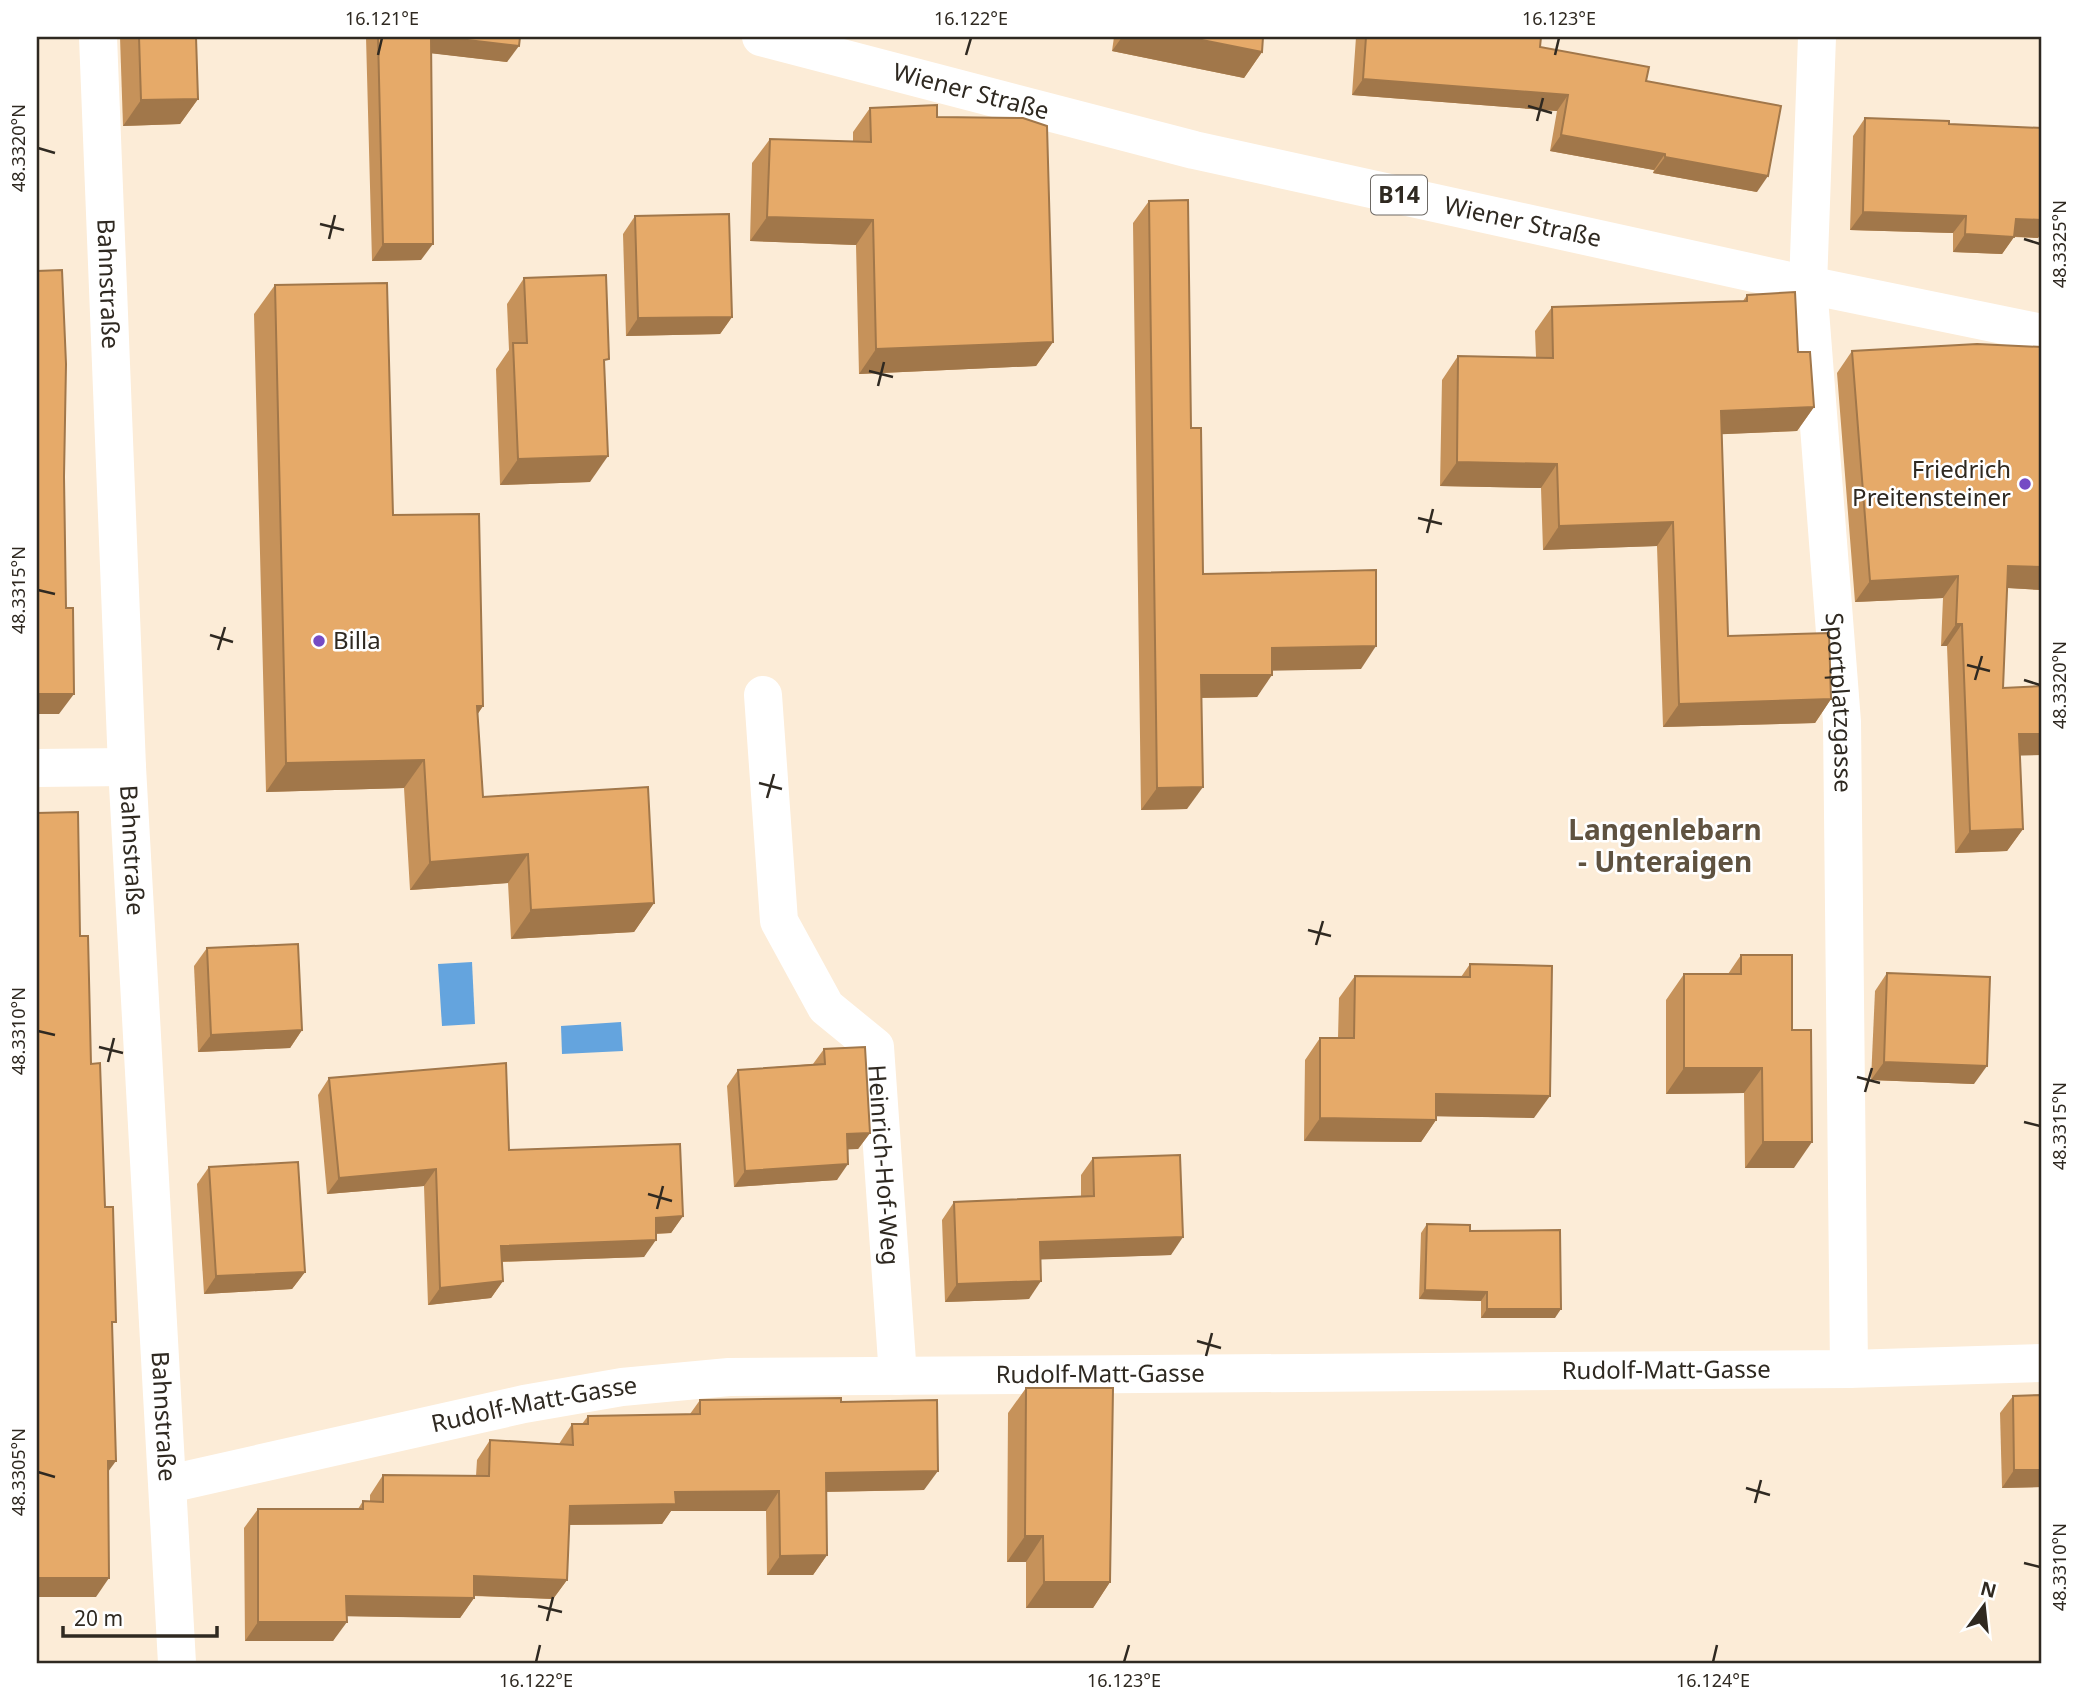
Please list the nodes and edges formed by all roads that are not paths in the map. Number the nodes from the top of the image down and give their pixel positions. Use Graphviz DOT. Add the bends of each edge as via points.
graph roads {
  1 [pos="98,37"];
  2 [pos="761,37"];
  3 [pos="1817,37"];
  4 [pos="1808,285"];
  5 [pos="2042,333"];
  6 [pos="763,695"];
  7 [pos="127,767"];
  8 [pos="37,768"];
  9 [pos="2042,1363"];
  10 [pos="1849,1369"];
  11 [pos="898,1376"];
  12 [pos="169,1484"];
  13 [pos="177,1663"];
  1 -- 7 [label="street, Bahnstraße"];
  2 -- 4 [label="street, Wiener Straße / B14" via="1194,150"];
  3 -- 4 [label="street, Sportplatzgasse"];
  4 -- 5 [label="street, Wiener Straße / B14"];
  4 -- 10 [label="street, Sportplatzgasse" via="1842,722"];
  6 -- 11 [label="street, Heinrich-Hof-Weg" via="779,921 826,1007 875,1047"];
  7 -- 8 [label="street"];
  7 -- 12 [label="street, Bahnstraße"];
  9 -- 10 [label="street, Rudolf-Matt-Gasse"];
  10 -- 11 [label="street, Rudolf-Matt-Gasse"];
  11 -- 12 [label="street, Rudolf-Matt-Gasse" via="729,1377 622,1387 523,1404"];
  12 -- 13 [label="street, Bahnstraße"];
}
